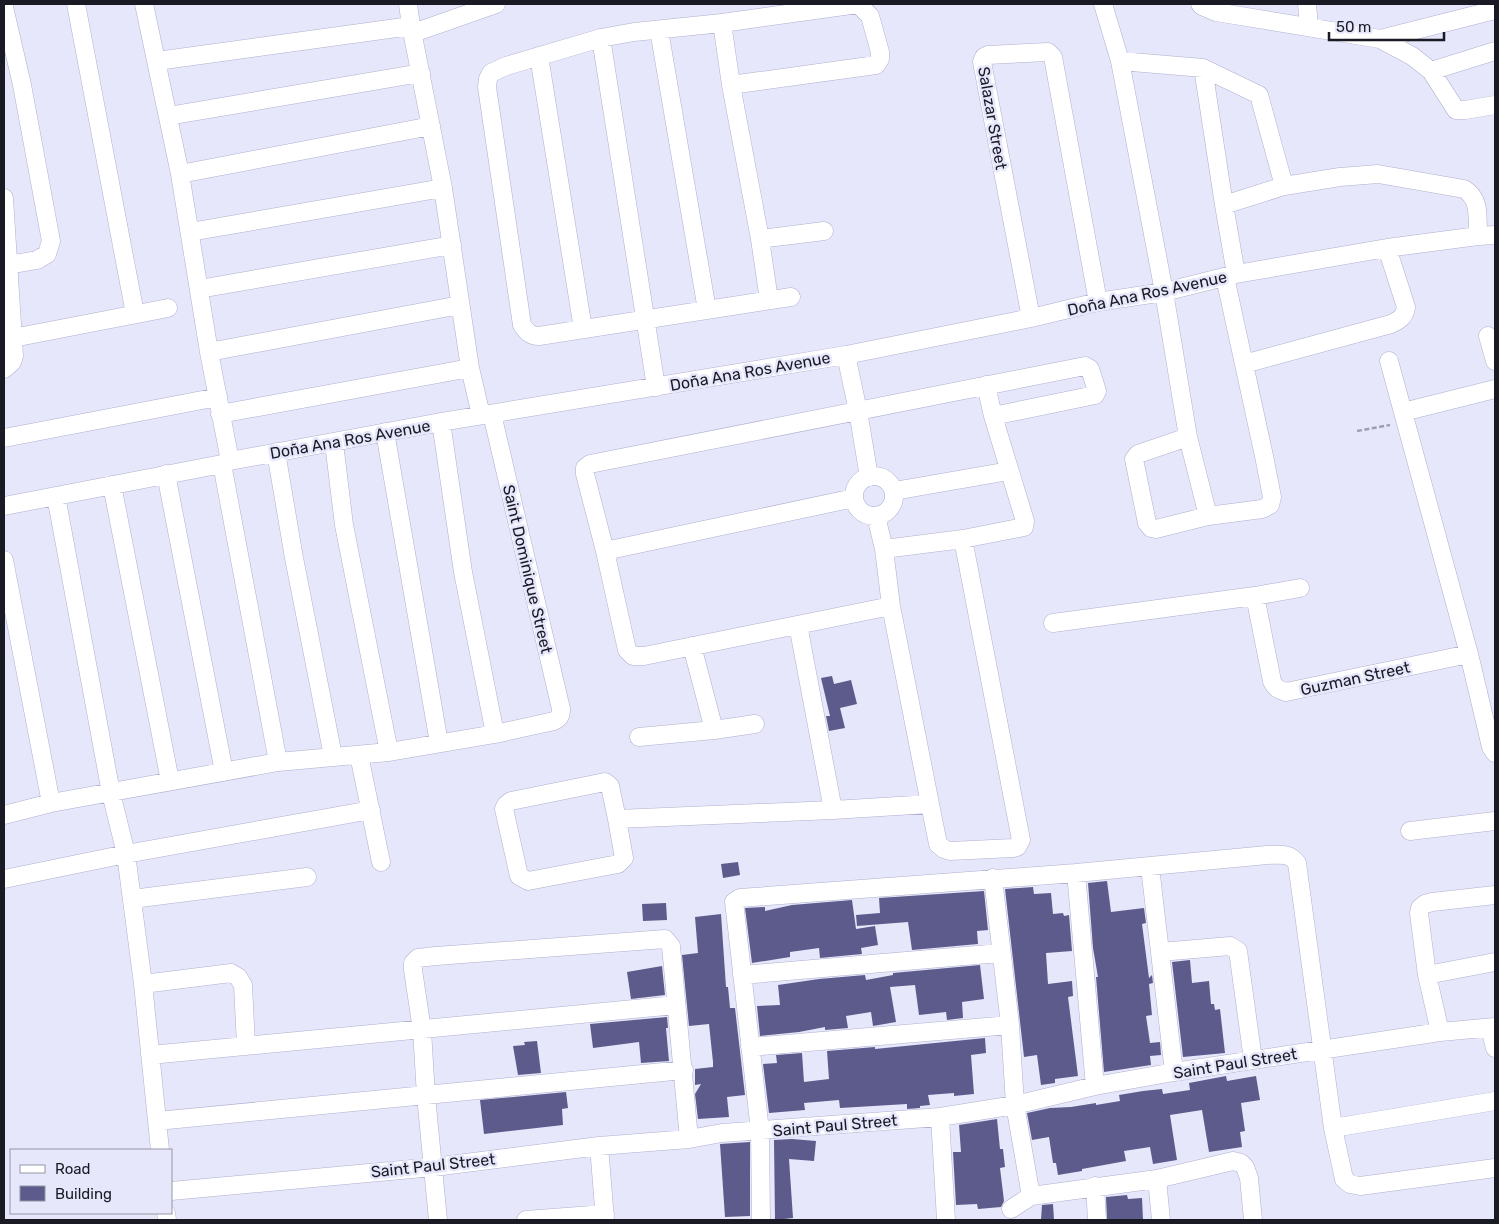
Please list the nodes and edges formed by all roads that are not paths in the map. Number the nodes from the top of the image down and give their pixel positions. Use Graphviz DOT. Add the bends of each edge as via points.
graph roads {
  1 [pos="76,4"];
  2 [pos="147,4"];
  3 [pos="408,4"];
  4 [pos="496,4"];
  5 [pos="1103,4"];
  6 [pos="1200,4"];
  7 [pos="1307,4"];
  8 [pos="4,7"];
  9 [pos="1492,13"];
  10 [pos="722,22"];
  11 [pos="411,26"];
  12 [pos="1308,27"];
  13 [pos="659,30"];
  14 [pos="601,38"];
  15 [pos="1380,39"];
  16 [pos="1495,51"];
  17 [pos="539,56"];
  18 [pos="157,61"];
  19 [pos="1120,61"];
  20 [pos="1204,68"];
  21 [pos="1431,71"];
  22 [pos="421,73"];
  23 [pos="731,85"];
  24 [pos="1495,105"];
  25 [pos="168,116"];
  26 [pos="431,126"];
  27 [pos="180,174"];
  28 [pos="1284,186"];
  29 [pos="443,188"];
  30 [pos="4,198"];
  31 [pos="1224,205"];
  32 [pos="824,231"];
  33 [pos="190,232"];
  34 [pos="1487,236"];
  35 [pos="760,239"];
  36 [pos="452,245"];
  37 [pos="1387,248"];
  38 [pos="8,265"];
  39 [pos="1231,276"];
  40 [pos="200,289"];
  41 [pos="1164,292"];
  42 [pos="791,297"];
  43 [pos="768,300"];
  44 [pos="1098,302"];
  45 [pos="460,305"];
  46 [pos="168,308"];
  47 [pos="707,310"];
  48 [pos="134,314"];
  49 [pos="1031,318"];
  50 [pos="644,320"];
  51 [pos="583,329"];
  52 [pos="1488,336"];
  53 [pos="13,338"];
  54 [pos="209,352"];
  55 [pos="846,355"];
  56 [pos="1389,361"];
  57 [pos="1495,361"];
  58 [pos="1244,364"];
  59 [pos="470,368"];
  60 [pos="4,369"];
  61 [pos="986,385"];
  62 [pos="656,387"];
  63 [pos="1495,388"];
  64 [pos="219,405"];
  65 [pos="858,411"];
  66 [pos="487,415"];
  67 [pos="993,416"];
  68 [pos="1405,417"];
  69 [pos="441,422"];
  70 [pos="385,432"];
  71 [pos="1188,437"];
  72 [pos="4,438"];
  73 [pos="334,443"];
  74 [pos="276,452"];
  75 [pos="226,462"];
  76 [pos="1009,471"];
  77 [pos="166,474"];
  78 [pos="869,477"];
  79 [pos="112,485"];
  80 [pos="894,490"];
  81 [pos="56,496"];
  82 [pos="854,498"];
  83 [pos="4,506"];
  84 [pos="876,516"];
  85 [pos="1208,516"];
  86 [pos="963,538"];
  87 [pos="884,549"];
  88 [pos="605,551"];
  89 [pos="4,560"];
  90 [pos="1300,588"];
  91 [pos="1255,596"];
  92 [pos="891,606"];
  93 [pos="1053,623"];
  94 [pos="798,625"];
  95 [pos="692,646"];
  96 [pos="1469,654"];
  97 [pos="755,724"];
  98 [pos="714,730"];
  99 [pos="495,734"];
  100 [pos="639,738"];
  101 [pos="439,743"];
  102 [pos="1493,750"];
  103 [pos="389,752"];
  104 [pos="360,755"];
  105 [pos="333,756"];
  106 [pos="278,762"];
  107 [pos="224,772"];
  108 [pos="170,781"];
  109 [pos="111,793"];
  110 [pos="52,803"];
  111 [pos="930,804"];
  112 [pos="371,810"];
  113 [pos="833,810"];
  114 [pos="4,815"];
  115 [pos="617,819"];
  116 [pos="1495,821"];
  117 [pos="1410,831"];
  118 [pos="126,854"];
  119 [pos="381,862"];
  120 [pos="1150,867"];
  121 [pos="1076,873"];
  122 [pos="307,877"];
  123 [pos="993,878"];
  124 [pos="4,879"];
  125 [pos="1495,895"];
  126 [pos="132,899"];
  127 [pos="1160,952"];
  128 [pos="1000,953"];
  129 [pos="1495,962"];
  130 [pos="742,975"];
  131 [pos="1427,975"];
  132 [pos="143,984"];
  133 [pos="676,1005"];
  134 [pos="1010,1025"];
  135 [pos="1493,1027"];
  136 [pos="422,1030"];
  137 [pos="1440,1032"];
  138 [pos="246,1045"];
  139 [pos="750,1047"];
  140 [pos="1495,1048"];
  141 [pos="1322,1050"];
  142 [pos="150,1055"];
  143 [pos="1253,1060"];
  144 [pos="684,1070"];
  145 [pos="1174,1072"];
  146 [pos="1095,1086"];
  147 [pos="426,1096"];
  148 [pos="1495,1101"];
  149 [pos="1015,1105"];
  150 [pos="940,1117"];
  151 [pos="157,1121"];
  152 [pos="1333,1128"];
  153 [pos="760,1131"];
  154 [pos="689,1139"];
  155 [pos="599,1146"];
  156 [pos="160,1149"];
  157 [pos="434,1166"];
  158 [pos="1495,1168"];
  159 [pos="1156,1179"];
  160 [pos="1095,1186"];
  161 [pos="172,1191"];
  162 [pos="1031,1196"];
  163 [pos="1011,1209"];
  164 [pos="605,1217"];
  165 [pos="438,1220"];
  166 [pos="526,1220"];
  167 [pos="761,1220"];
  168 [pos="946,1220"];
  169 [pos="1097,1220"];
  170 [pos="1161,1220"];
  171 [pos="1253,1220"];
  1 -- 48 [label="street"];
  2 -- 18 [label="street"];
  3 -- 11 [label="street, Saint Dominique Street"];
  4 -- 11 [label="street" via="419,30"];
  5 -- 19 [label="street"];
  6 -- 12 [label="street" via="1216,12"];
  7 -- 12 [label="street"];
  8 -- 38 [label="street" via="22,85 50,241 47,254 37,260"];
  9 -- 15 [label="street"];
  10 -- 13 [label="street"];
  10 -- 23 [label="street"];
  10 -- 23 [label="street" via="858,4 870,16 880,52 876,66"];
  11 -- 18 [label="street"];
  11 -- 22 [label="street, Saint Dominique Street"];
  12 -- 15 [label="street"];
  13 -- 14 [label="street"];
  13 -- 47 [label="street"];
  14 -- 17 [label="street"];
  14 -- 50 [label="street"];
  15 -- 21 [label="street" via="1412,56"];
  16 -- 21 [label="street"];
  17 -- 51 [label="street"];
  17 -- 51 [label="street" via="491,73 487,88 522,324 532,336"];
  18 -- 25 [label="street"];
  19 -- 20 [label="street"];
  19 -- 41 [label="street"];
  20 -- 28 [label="street" via="1259,95"];
  20 -- 31 [label="street"];
  21 -- 24 [label="street" via="1456,110"];
  22 -- 25 [label="street"];
  22 -- 26 [label="street, Saint Dominique Street"];
  23 -- 35 [label="street"];
  25 -- 27 [label="street"];
  26 -- 27 [label="street"];
  26 -- 29 [label="street, Saint Dominique Street"];
  27 -- 33 [label="street"];
  28 -- 31 [label="street"];
  28 -- 34 [label="street" via="1378,174 1464,189 1472,194"];
  29 -- 33 [label="street"];
  29 -- 36 [label="street, Saint Dominique Street"];
  30 -- 38 [label="street"];
  31 -- 39 [label="street"];
  32 -- 35 [label="street"];
  33 -- 40 [label="street"];
  34 -- 37 [label="street, Doña Ana Ros Avenue"];
  35 -- 43 [label="street"];
  36 -- 40 [label="street"];
  36 -- 45 [label="street, Saint Dominique Street"];
  37 -- 39 [label="street, Doña Ana Ros Avenue"];
  37 -- 58 [label="street" via="1406,307 1402,318 1391,324"];
  38 -- 53 [label="street"];
  39 -- 41 [label="street, Doña Ana Ros Avenue"];
  39 -- 58 [label="street"];
  40 -- 54 [label="street"];
  41 -- 44 [label="street, Doña Ana Ros Avenue"];
  41 -- 71 [label="street"];
  42 -- 43 [label="street"];
  43 -- 47 [label="street"];
  44 -- 49 [label="street, Doña Ana Ros Avenue"];
  44 -- 49 [label="street, Salazar Street" via="1052,57 1048,52 988,55 982,62"];
  45 -- 54 [label="street"];
  45 -- 59 [label="street, Saint Dominique Street"];
  46 -- 48 [label="street"];
  47 -- 50 [label="street"];
  48 -- 53 [label="street"];
  49 -- 55 [label="street, Doña Ana Ros Avenue"];
  50 -- 51 [label="street"];
  50 -- 62 [label="street"];
  52 -- 57 [label="street"];
  53 -- 60 [label="street" via="14,356"];
  54 -- 64 [label="street"];
  55 -- 62 [label="street, Doña Ana Ros Avenue"];
  55 -- 65 [label="street"];
  56 -- 68 [label="street"];
  58 -- 85 [label="street" via="1271,502 1262,509"];
  59 -- 64 [label="street"];
  59 -- 66 [label="street, Saint Dominique Street"];
  61 -- 65 [label="street"];
  61 -- 67 [label="street"];
  61 -- 67 [label="street" via="1085,366 1090,369 1097,391 1095,395"];
  62 -- 66 [label="street, Doña Ana Ros Avenue"];
  63 -- 68 [label="street"];
  64 -- 72 [label="street"];
  64 -- 75 [label="street"];
  65 -- 78 [label="street"];
  65 -- 88 [label="street" via="587,465 585,474"];
  66 -- 69 [label="street, Doña Ana Ros Avenue"];
  66 -- 99 [label="street, Saint Dominique Street" via="561,709 560,717 554,721"];
  67 -- 76 [label="street"];
  68 -- 96 [label="street"];
  69 -- 70 [label="street, Doña Ana Ros Avenue"];
  69 -- 99 [label="street" via="463,572"];
  70 -- 73 [label="street, Doña Ana Ros Avenue"];
  70 -- 101 [label="street"];
  71 -- 85 [label="street"];
  71 -- 85 [label="street" via="1138,454 1134,459 1147,523 1154,529"];
  73 -- 74 [label="street, Doña Ana Ros Avenue"];
  73 -- 103 [label="street" via="344,525"];
  74 -- 75 [label="street, Doña Ana Ros Avenue"];
  74 -- 105 [label="street"];
  75 -- 77 [label="street, Doña Ana Ros Avenue"];
  75 -- 106 [label="street"];
  76 -- 80 [label="street"];
  76 -- 86 [label="street" via="1025,521 1024,527"];
  77 -- 79 [label="street, Doña Ana Ros Avenue"];
  77 -- 107 [label="street"];
  78 -- 80 [label="street" via="879,476"];
  78 -- 82 [label="street" via="860,481"];
  79 -- 81 [label="street, Doña Ana Ros Avenue"];
  79 -- 108 [label="street"];
  80 -- 84 [label="street" via="891,507"];
  81 -- 83 [label="street, Doña Ana Ros Avenue"];
  81 -- 109 [label="street"];
  82 -- 84 [label="street" via="858,508"];
  82 -- 88 [label="street"];
  84 -- 87 [label="street"];
  86 -- 87 [label="street"];
  86 -- 111 [label="street" via="1020,842 1013,848 944,849 938,844"];
  87 -- 92 [label="street"];
  88 -- 95 [label="street" via="630,654 644,656"];
  89 -- 110 [label="street"];
  90 -- 91 [label="street"];
  91 -- 93 [label="street"];
  91 -- 96 [label="street, Guzman Street" via="1272,681 1280,691"];
  92 -- 94 [label="street"];
  92 -- 111 [label="street"];
  94 -- 95 [label="street"];
  94 -- 113 [label="street"];
  95 -- 98 [label="street"];
  96 -- 102 [label="street"];
  97 -- 98 [label="street"];
  98 -- 100 [label="street"];
  99 -- 101 [label="street"];
  101 -- 103 [label="street"];
  103 -- 104 [label="street"];
  104 -- 105 [label="street"];
  104 -- 112 [label="street"];
  105 -- 106 [label="street"];
  106 -- 107 [label="street"];
  107 -- 108 [label="street"];
  108 -- 109 [label="street"];
  109 -- 110 [label="street"];
  109 -- 118 [label="street"];
  110 -- 114 [label="street"];
  111 -- 113 [label="street"];
  112 -- 118 [label="street"];
  112 -- 119 [label="street"];
  113 -- 115 [label="street"];
  115 -- 115 [label="street" via="624,856 618,864 528,881 519,876 504,809 511,802 605,782 610,786"];
  116 -- 117 [label="street"];
  118 -- 124 [label="street"];
  118 -- 126 [label="street"];
  120 -- 121 [label="street"];
  120 -- 127 [label="street"];
  120 -- 141 [label="street" via="1284,854 1294,859"];
  121 -- 123 [label="street"];
  121 -- 146 [label="street"];
  122 -- 126 [label="street"];
  123 -- 128 [label="street"];
  123 -- 130 [label="street" via="740,898 734,902 734,910"];
  125 -- 131 [label="street" via="1432,902 1420,908"];
  126 -- 132 [label="street"];
  127 -- 143 [label="street" via="1230,946 1238,951"];
  127 -- 145 [label="street"];
  128 -- 130 [label="street"];
  128 -- 134 [label="street"];
  129 -- 131 [label="street"];
  130 -- 139 [label="street"];
  131 -- 137 [label="street"];
  132 -- 138 [label="street" via="230,973 238,977 243,985"];
  132 -- 142 [label="street"];
  133 -- 136 [label="street"];
  133 -- 136 [label="street" via="671,946 665,939 436,956 418,958 413,963"];
  133 -- 144 [label="street"];
  134 -- 139 [label="street"];
  134 -- 149 [label="street"];
  135 -- 137 [label="street, Saint Paul Street"];
  135 -- 140 [label="street"];
  136 -- 138 [label="street"];
  136 -- 147 [label="street"];
  137 -- 141 [label="street, Saint Paul Street"];
  138 -- 142 [label="street"];
  139 -- 153 [label="street"];
  141 -- 143 [label="street, Saint Paul Street"];
  141 -- 152 [label="street"];
  142 -- 151 [label="street"];
  143 -- 145 [label="street, Saint Paul Street"];
  144 -- 147 [label="street"];
  144 -- 154 [label="street"];
  145 -- 146 [label="street, Saint Paul Street"];
  146 -- 149 [label="street, Saint Paul Street"];
  147 -- 151 [label="street"];
  147 -- 157 [label="street"];
  148 -- 152 [label="street"];
  149 -- 150 [label="street, Saint Paul Street"];
  149 -- 162 [label="street"];
  150 -- 153 [label="street, Saint Paul Street"];
  150 -- 168 [label="street"];
  151 -- 156 [label="street"];
  152 -- 158 [label="street" via="1344,1179 1354,1186"];
  153 -- 154 [label="street, Saint Paul Street"];
  153 -- 167 [label="street"];
  154 -- 155 [label="street, Saint Paul Street"];
  155 -- 157 [label="street, Saint Paul Street"];
  155 -- 164 [label="street"];
  157 -- 161 [label="street, Saint Paul Street"];
  157 -- 165 [label="street"];
  159 -- 160 [label="street"];
  159 -- 170 [label="street"];
  159 -- 171 [label="street" via="1233,1161 1241,1163 1249,1178"];
  160 -- 162 [label="street"];
  160 -- 169 [label="street"];
  162 -- 163 [label="street"];
  164 -- 166 [label="street"];
}
